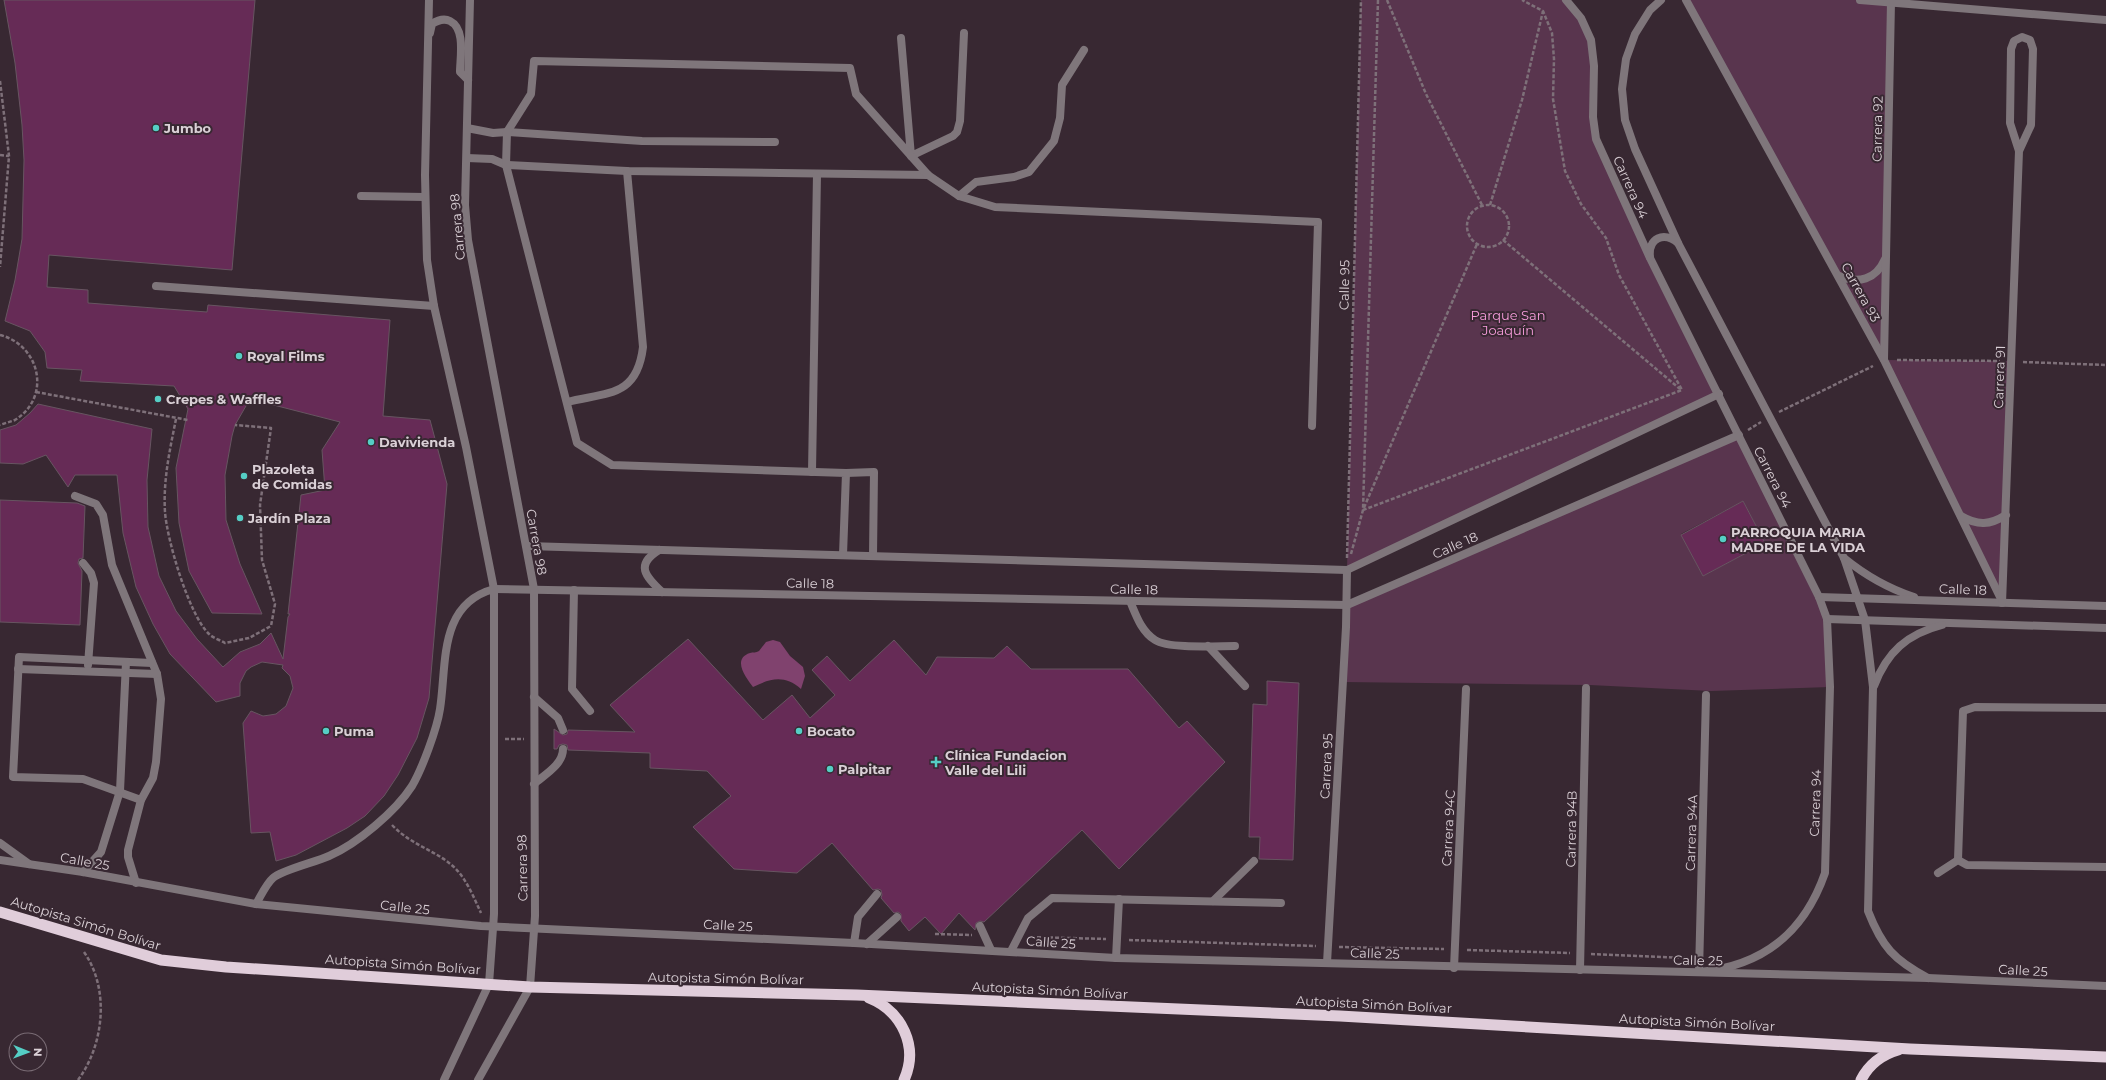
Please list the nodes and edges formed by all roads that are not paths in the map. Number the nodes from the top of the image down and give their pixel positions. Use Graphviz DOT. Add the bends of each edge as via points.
graph roads {
  1 [pos="429,0"];
  2 [pos="470,0"];
  3 [pos="1566,0"];
  4 [pos="1661,0"];
  5 [pos="1686,0"];
  6 [pos="1860,0"];
  7 [pos="1891,2"];
  8 [pos="2106,20"];
  9 [pos="964,33"];
  10 [pos="428,38"];
  11 [pos="901,38"];
  12 [pos="1084,50"];
  13 [pos="468,80"];
  14 [pos="467,128"];
  15 [pos="507,132"];
  16 [pos="775,142"];
  17 [pos="2019,151"];
  18 [pos="911,156"];
  19 [pos="467,158"];
  20 [pos="506,165"];
  21 [pos="627,171"];
  22 [pos="817,174"];
  23 [pos="928,175"];
  24 [pos="361,196"];
  25 [pos="959,196"];
  26 [pos="426,198"];
  27 [pos="1678,243"];
  28 [pos="1886,256"];
  29 [pos="1650,258"];
  30 [pos="1839,276"];
  31 [pos="156,286"];
  32 [pos="434,306"];
  33 [pos="1884,360"];
  34 [pos="1719,394"];
  35 [pos="567,402"];
  36 [pos="1312,426"];
  37 [pos="1739,435"];
  38 [pos="812,472"];
  39 [pos="846,473"];
  40 [pos="75,496"];
  41 [pos="2006,514"];
  42 [pos="1961,516"];
  43 [pos="527,546"];
  44 [pos="659,550"];
  45 [pos="843,555"];
  46 [pos="873,556"];
  47 [pos="1844,558"];
  48 [pos="83,563"];
  49 [pos="1347,570"];
  50 [pos="494,589"];
  51 [pos="534,590"];
  52 [pos="574,590"];
  53 [pos="662,592"];
  54 [pos="1820,597"];
  55 [pos="1857,598"];
  56 [pos="1922,600"];
  57 [pos="1130,601"];
  58 [pos="2002,603"];
  59 [pos="1347,605"];
  60 [pos="2106,606"];
  61 [pos="1827,618"];
  62 [pos="1865,620"];
  63 [pos="1951,623"];
  64 [pos="2106,628"];
  65 [pos="1208,646"];
  66 [pos="1235,646"];
  67 [pos="50,658"];
  68 [pos="88,660"];
  69 [pos="126,662"];
  70 [pos="152,663"];
  71 [pos="18,668"];
  72 [pos="49,670"];
  73 [pos="88,672"];
  74 [pos="126,673"];
  75 [pos="157,674"];
  76 [pos="1245,686"];
  77 [pos="1874,687"];
  78 [pos="1586,688"];
  79 [pos="1466,689"];
  80 [pos="1706,695"];
  81 [pos="534,697"];
  82 [pos="2106,708"];
  83 [pos="590,711"];
  84 [pos="563,730"];
  85 [pos="563,750"];
  86 [pos="534,784"];
  87 [pos="120,791"];
  88 [pos="141,800"];
  89 [pos="0,844"];
  90 [pos="0,860"];
  91 [pos="1958,860"];
  92 [pos="1254,861"];
  93 [pos="29,864"];
  94 [pos="2106,867"];
  95 [pos="83,872"];
  96 [pos="1938,873"];
  97 [pos="136,883"];
  98 [pos="877,894"];
  99 [pos="1119,899"];
  100 [pos="1213,901"];
  101 [pos="1281,903"];
  102 [pos="256,904"];
  103 [pos="0,912"];
  104 [pos="897,917"];
  105 [pos="494,926"];
  106 [pos="980,926"];
  107 [pos="535,928"];
  108 [pos="854,943"];
  109 [pos="867,944"];
  110 [pos="991,950"];
  111 [pos="1010,951"];
  112 [pos="1116,958"];
  113 [pos="1327,963"];
  114 [pos="1454,968"];
  115 [pos="1580,970"];
  116 [pos="1699,972"];
  117 [pos="1928,978"];
  118 [pos="489,984"];
  119 [pos="2106,986"];
  120 [pos="530,987"];
  121 [pos="857,995"];
  122 [pos="1910,1049"];
  123 [pos="2106,1057"];
  124 [pos="444,1080"];
  125 [pos="478,1080"];
  126 [pos="904,1080"];
  127 [pos="1861,1080"];
  1 -- 10 [label="street"];
  2 -- 13 [label="street, Carrera 98"];
  3 -- 29 [label="street, Carrera 94" via="1581,18 1591,40 1596,139"];
  4 -- 27 [label="street, Carrera 94" via="1650,10 1635,34 1626,59 1622,90 1625,120 1635,148"];
  5 -- 30 [label="street, Carrera 93"];
  6 -- 7 [label="street"];
  7 -- 8 [label="street"];
  7 -- 28 [label="street, Carrera 92"];
  9 -- 18 [label="street" via="958,132 946,141"];
  10 -- 13 [label="street" via="432,24 436,21 448,20 456,24 460,37 460,72"];
  10 -- 26 [label="street"];
  11 -- 18 [label="street"];
  12 -- 25 [label="street" via="1062,85 1060,118 1054,140 1030,172 1014,177 976,182"];
  13 -- 14 [label="street, Carrera 98"];
  14 -- 15 [label="street" via="493,133"];
  14 -- 19 [label="street, Carrera 98"];
  15 -- 16 [label="street" via="642,141"];
  15 -- 18 [label="street" via="531,94 534,61 850,68 856,94"];
  15 -- 20 [label="street"];
  17 -- 17 [label="street, Carrera 91" via="2031,125 2032,44 2030,40 2022,37 2014,41 2011,49 2010,123"];
  17 -- 41 [label="street, Carrera 91"];
  18 -- 23 [label="street"];
  19 -- 20 [label="street" via="492,159"];
  19 -- 43 [label="street, Carrera 98" via="465,205 468,240"];
  20 -- 21 [label="street"];
  20 -- 35 [label="street"];
  21 -- 22 [label="street"];
  21 -- 35 [label="street" via="643,347 641,364 634,378 622,389"];
  22 -- 23 [label="street"];
  22 -- 38 [label="street"];
  23 -- 25 [label="street"];
  24 -- 26 [label="street"];
  25 -- 36 [label="street" via="995,207 1318,222"];
  26 -- 32 [label="street" via="427,260"];
  27 -- 29 [label="street" via="1671,237 1662,236 1653,241 1649,249"];
  27 -- 47 [label="street, Carrera 94"];
  28 -- 30 [label="street, Carrera 92" via="1881,268 1873,276 1850,281"];
  28 -- 33 [label="street, Carrera 92"];
  29 -- 34 [label="street, Carrera 94"];
  30 -- 33 [label="street, Carrera 93"];
  31 -- 32 [label="street"];
  32 -- 50 [label="street" via="466,447"];
  33 -- 42 [label="street, Carrera 93"];
  34 -- 37 [label="street, Carrera 94"];
  34 -- 49 [label="street, Calle 18"];
  35 -- 38 [label="street" via="577,443 612,465"];
  37 -- 54 [label="street, Carrera 94"];
  37 -- 59 [label="street, Calle 18"];
  38 -- 39 [label="street"];
  39 -- 45 [label="street"];
  39 -- 46 [label="street" via="874,472"];
  40 -- 70 [label="street" via="96,504 103,515 112,565"];
  41 -- 42 [label="street" via="1996,521 1984,524 1972,522"];
  41 -- 58 [label="street, Carrera 91"];
  42 -- 58 [label="street, Carrera 93"];
  43 -- 44 [label="street, Calle 18"];
  43 -- 51 [label="street, Carrera 98"];
  44 -- 45 [label="street, Calle 18"];
  44 -- 53 [label="street" via="648,557 645,573"];
  45 -- 46 [label="street, Calle 18"];
  46 -- 49 [label="street, Calle 18"];
  47 -- 55 [label="street, Carrera 94"];
  47 -- 56 [label="street" via="1867,576 1894,590"];
  48 -- 68 [label="street" via="91,573 94,583"];
  49 -- 59 [label="street, Carrera 95"];
  50 -- 51 [label="street, Calle 18"];
  50 -- 102 [label="street" via="468,601 454,622 444,660 440,711 428,749 412,786 368,832 330,856 273,878"];
  50 -- 105 [label="street"];
  51 -- 52 [label="street, Calle 18"];
  51 -- 81 [label="street, Carrera 98"];
  52 -- 53 [label="street, Calle 18"];
  52 -- 83 [label="street" via="572,690"];
  53 -- 57 [label="street, Calle 18"];
  54 -- 55 [label="street, Calle 18"];
  54 -- 61 [label="street, Carrera 94"];
  55 -- 56 [label="street, Calle 18"];
  55 -- 62 [label="street, Carrera 94"];
  56 -- 58 [label="street, Calle 18"];
  57 -- 59 [label="street, Calle 18"];
  57 -- 65 [label="street" via="1138,621 1155,640 1173,645"];
  58 -- 60 [label="street, Calle 18"];
  59 -- 113 [label="street, Carrera 95"];
  61 -- 62 [label="street"];
  61 -- 116 [label="street, Carrera 94" via="1830,687 1825,873 1809,910 1795,928 1769,950 1737,965"];
  62 -- 63 [label="street"];
  62 -- 77 [label="street, Carrera 94"];
  63 -- 64 [label="street"];
  63 -- 77 [label="street" via="1928,629 1908,639 1891,654 1880,669"];
  65 -- 66 [label="street"];
  65 -- 76 [label="street"];
  67 -- 68 [label="street"];
  67 -- 71 [label="street" via="19,657"];
  67 -- 72 [label="street"];
  68 -- 69 [label="street"];
  68 -- 73 [label="street"];
  69 -- 70 [label="street"];
  69 -- 74 [label="street"];
  70 -- 75 [label="street"];
  71 -- 72 [label="street"];
  71 -- 87 [label="street" via="13,777 83,779"];
  72 -- 73 [label="street"];
  73 -- 74 [label="street"];
  74 -- 75 [label="street"];
  74 -- 87 [label="street"];
  75 -- 88 [label="street" via="161,699 156,762 153,778"];
  77 -- 117 [label="street, Carrera 94" via="1868,911 1875,930 1893,956 1904,966"];
  78 -- 115 [label="street, Carrera 94B"];
  79 -- 114 [label="street, Carrera 94C"];
  80 -- 116 [label="street, Carrera 94A"];
  81 -- 84 [label="street" via="558,718"];
  81 -- 86 [label="street, Carrera 98"];
  82 -- 91 [label="street" via="1975,707 1963,711"];
  85 -- 86 [label="street" via="558,763"];
  86 -- 107 [label="street, Carrera 98"];
  87 -- 88 [label="street"];
  87 -- 95 [label="street" via="101,852"];
  88 -- 97 [label="street" via="128,850"];
  89 -- 93 [label="street"];
  90 -- 93 [label="street, Calle 25"];
  91 -- 94 [label="street" via="1967,865"];
  91 -- 96 [label="street"];
  92 -- 100 [label="street"];
  93 -- 95 [label="street, Calle 25"];
  95 -- 97 [label="street, Calle 25"];
  97 -- 102 [label="street, Calle 25"];
  98 -- 108 [label="street" via="858,917"];
  99 -- 100 [label="street"];
  99 -- 111 [label="street" via="1052,898 1028,918"];
  99 -- 112 [label="street"];
  100 -- 101 [label="street"];
  102 -- 105 [label="street, Calle 25"];
  103 -- 118 [label="highway, Autopista Simón Bolívar" via="161,960 226,968"];
  104 -- 109 [label="street"];
  105 -- 107 [label="street, Calle 25"];
  105 -- 118 [label="street"];
  106 -- 110 [label="street"];
  107 -- 108 [label="street, Calle 25"];
  107 -- 120 [label="street, Carrera 98"];
  108 -- 109 [label="street, Calle 25"];
  109 -- 110 [label="street, Calle 25"];
  110 -- 111 [label="street, Calle 25"];
  111 -- 112 [label="street, Calle 25"];
  112 -- 113 [label="street, Calle 25"];
  113 -- 114 [label="street, Calle 25"];
  114 -- 115 [label="street, Calle 25"];
  115 -- 116 [label="street, Calle 25"];
  116 -- 117 [label="street, Calle 25"];
  117 -- 119 [label="street, Calle 25"];
  118 -- 120 [label="highway, Autopista Simón Bolívar"];
  118 -- 124 [label="street"];
  120 -- 121 [label="highway, Autopista Simón Bolívar"];
  120 -- 125 [label="street, Carrera 98"];
  121 -- 122 [label="highway, Autopista Simón Bolívar" via="1340,1016"];
  121 -- 126 [label="highway" via="878,1001 902,1024 910,1056"];
  122 -- 123 [label="highway, Autopista Simón Bolívar"];
  122 -- 127 [label="highway" via="1880,1058 1872,1064"];
}
